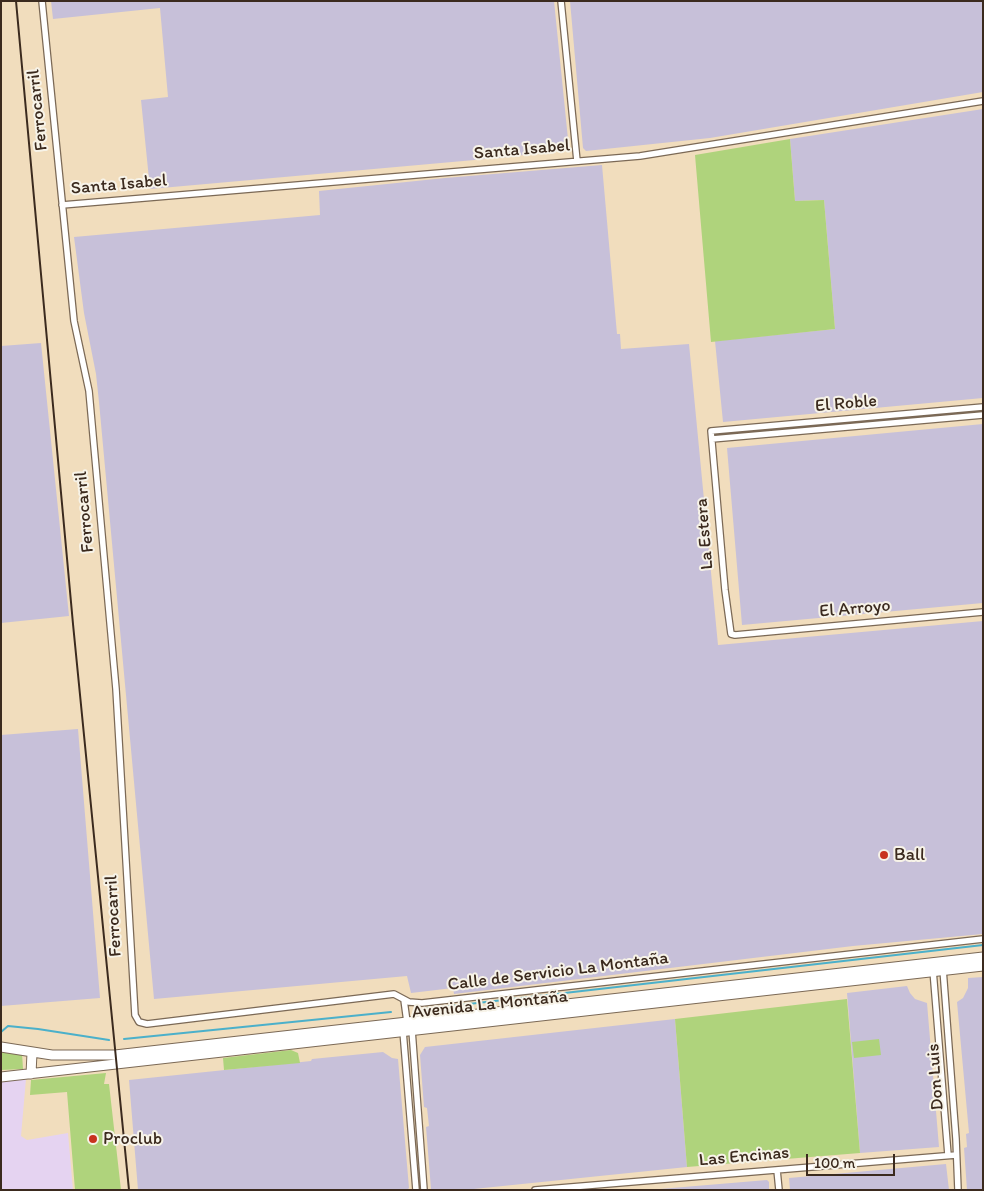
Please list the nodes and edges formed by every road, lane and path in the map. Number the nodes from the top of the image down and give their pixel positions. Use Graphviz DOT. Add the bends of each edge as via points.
graph roads {
  1 [pos="42,1"];
  2 [pos="561,1"];
  3 [pos="983,101"];
  4 [pos="577,161"];
  5 [pos="62,205"];
  6 [pos="983,407"];
  7 [pos="983,415"];
  8 [pos="711,431"];
  9 [pos="712,439"];
  10 [pos="983,612"];
  11 [pos="731,634"];
  12 [pos="983,938"];
  13 [pos="983,957"];
  14 [pos="983,966"];
  15 [pos="938,967"];
  16 [pos="404,1000"];
  17 [pos="139,1022"];
  18 [pos="407,1022"];
  19 [pos="407,1031"];
  20 [pos="1,1047"];
  21 [pos="32,1053"];
  22 [pos="31,1074"];
  23 [pos="1,1077"];
  24 [pos="948,1155"];
  25 [pos="956,1155"];
  26 [pos="777,1170"];
  27 [pos="599,1187"];
  28 [pos="416,1190"];
  29 [pos="424,1190"];
  30 [pos="535,1190"];
  31 [pos="779,1190"];
  32 [pos="958,1190"];
  1 -- 5 [label="street, Ferrocarril"];
  2 -- 4 [label="street"];
  3 -- 4 [label="street, Santa Isabel" via="640,156"];
  4 -- 5 [label="street, Santa Isabel"];
  5 -- 17 [label="street, Ferrocarril" via="74,321 90,400 116,689 135,1015"];
  6 -- 8 [label="street, El Roble"];
  7 -- 9 [label="street, El Roble"];
  8 -- 9 [label="street, La Estera"];
  9 -- 11 [label="street, La Estera"];
  10 -- 11 [label="street, El Arroyo"];
  12 -- 16 [label="street, Calle de Servicio La Montaña" via="414,1004"];
  13 -- 15 [label="main road, Avenida La Montaña"];
  14 -- 15 [label="main road, Avenida La Montaña"];
  15 -- 18 [label="main road, Avenida La Montaña"];
  15 -- 19 [label="main road, Avenida La Montaña"];
  15 -- 24 [label="street"];
  15 -- 25 [label="street, Don Luis"];
  16 -- 17 [label="street, Calle de Servicio La Montaña" via="394,994 147,1024"];
  16 -- 18 [label="street"];
  18 -- 19 [label="street"];
  18 -- 21 [label="main road, Avenida La Montaña" via="114,1055"];
  19 -- 22 [label="main road, Avenida La Montaña"];
  19 -- 28 [label="street"];
  19 -- 29 [label="street"];
  20 -- 21 [label="main road, Avenida La Montaña"];
  21 -- 22 [label="main road"];
  22 -- 23 [label="main road, Avenida La Montaña"];
  24 -- 25 [label="street, Las Encinas"];
  24 -- 26 [label="street, Las Encinas"];
  25 -- 32 [label="street, Don Luis"];
  26 -- 27 [label="street, Las Encinas"];
  26 -- 31 [label="street"];
  27 -- 30 [label="street, Las Encinas"];
}
